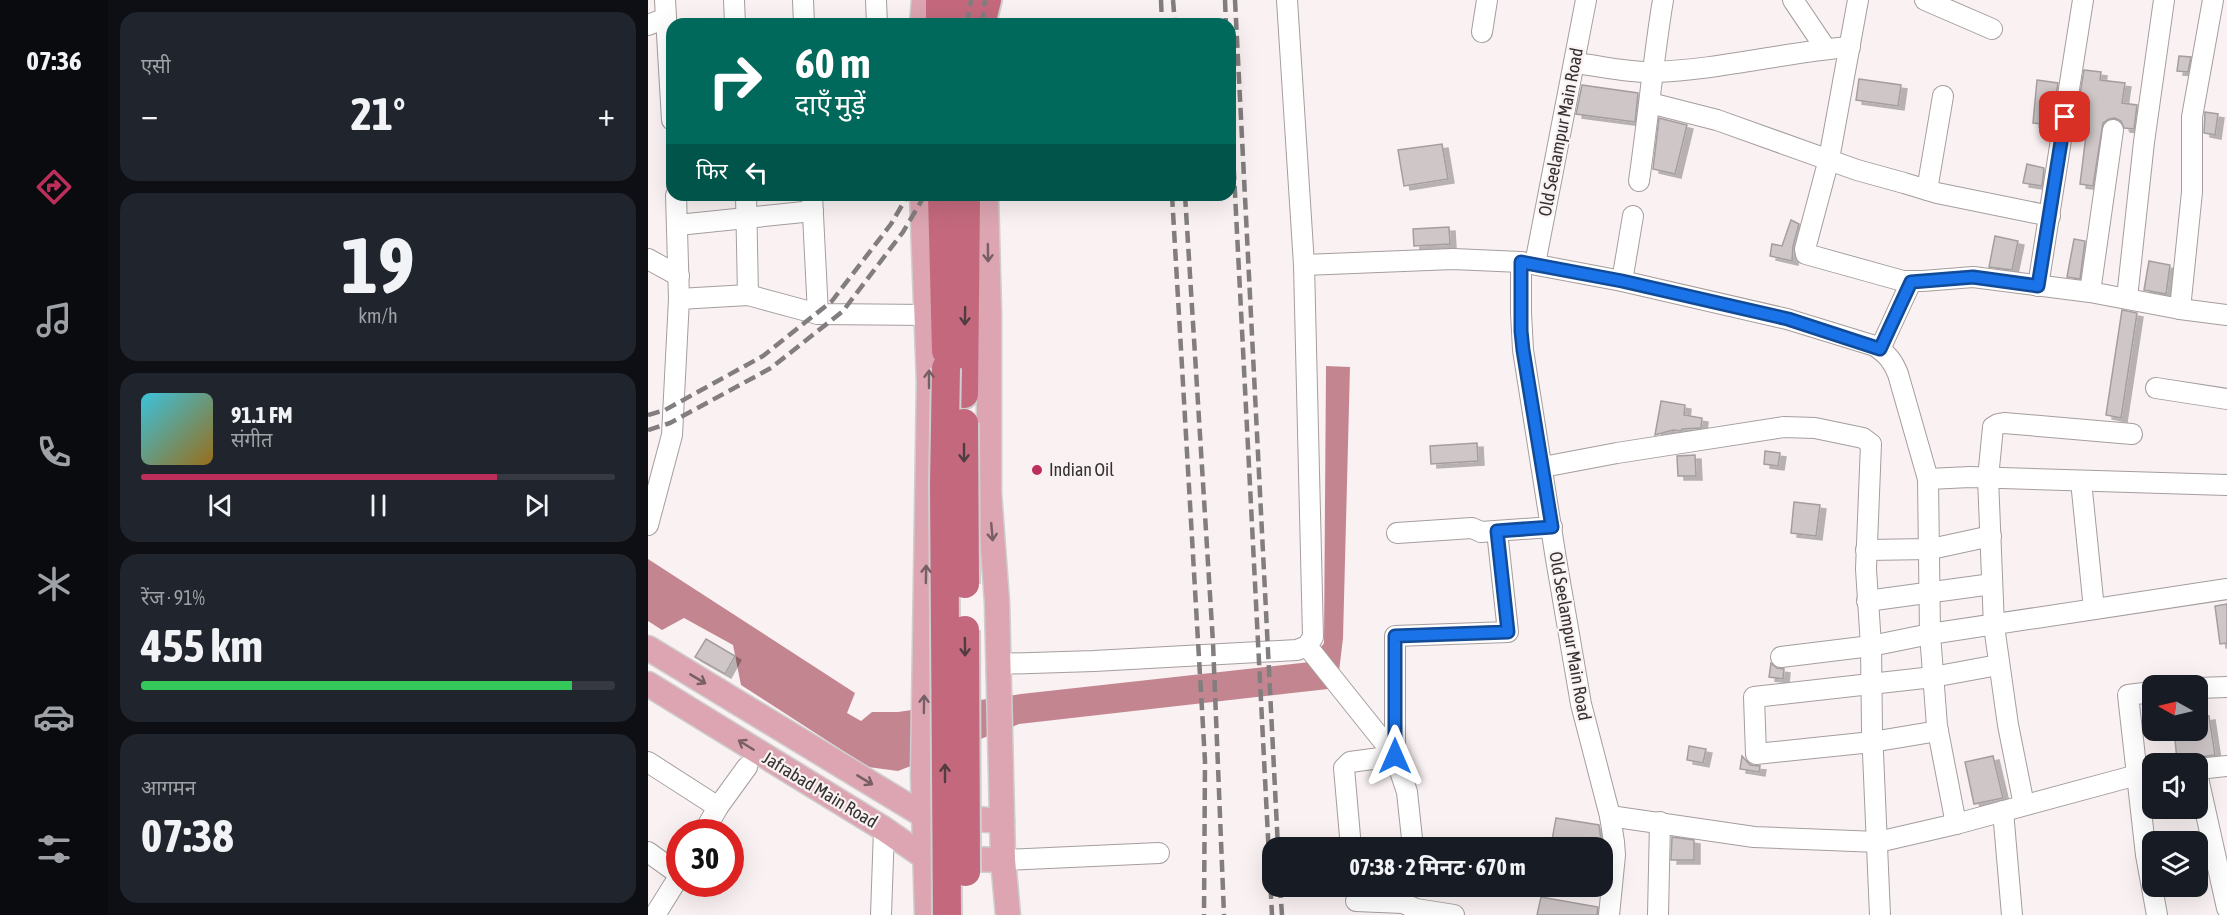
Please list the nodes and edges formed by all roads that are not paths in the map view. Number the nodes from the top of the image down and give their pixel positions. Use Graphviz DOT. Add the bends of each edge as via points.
graph roads {
  1 [pos="734,0"];
  2 [pos="803,0"];
  3 [pos="876,0"];
  4 [pos="924,0"];
  5 [pos="940,0"];
  6 [pos="965,0"];
  7 [pos="987,0"];
  8 [pos="1287,0"];
  9 [pos="1487,0"];
  10 [pos="1586,0"];
  11 [pos="1663,0"];
  12 [pos="1793,0"];
  13 [pos="1858,0"];
  14 [pos="1925,0"];
  15 [pos="2083,0"];
  16 [pos="2164,0"];
  17 [pos="2213,0"];
  18 [pos="660,14"];
  19 [pos="735,18"];
  20 [pos="804,18"];
  21 [pos="877,18"];
  22 [pos="922,18"];
  23 [pos="940,18"];
  24 [pos="966,18"];
  25 [pos="982,18"];
  26 [pos="1992,29"];
  27 [pos="1482,32"];
  28 [pos="1850,47"];
  29 [pos="1826,49"];
  30 [pos="1575,63"];
  31 [pos="666,67"];
  32 [pos="1651,72"];
  33 [pos="1943,96"];
  34 [pos="1650,103"];
  35 [pos="2113,130"];
  36 [pos="1829,159"];
  37 [pos="1639,181"];
  38 [pos="1927,190"];
  39 [pos="676,201"];
  40 [pos="746,201"];
  41 [pos="922,201"];
  42 [pos="942,201"];
  43 [pos="966,201"];
  44 [pos="986,201"];
  45 [pos="813,203"];
  46 [pos="1633,216"];
  47 [pos="2050,216"];
  48 [pos="747,217"];
  49 [pos="678,225"];
  50 [pos="648,259"];
  51 [pos="1533,264"];
  52 [pos="1304,265"];
  53 [pos="679,276"];
  54 [pos="1622,281"];
  55 [pos="1911,282"];
  56 [pos="2038,286"];
  57 [pos="2090,292"];
  58 [pos="748,295"];
  59 [pos="2127,298"];
  60 [pos="679,299"];
  61 [pos="2180,309"];
  62 [pos="818,314"];
  63 [pos="928,315"];
  64 [pos="2227,315"];
  65 [pos="1880,349"];
  66 [pos="2156,388"];
  67 [pos="2227,399"];
  68 [pos="2132,434"];
  69 [pos="1543,467"];
  70 [pos="1988,478"];
  71 [pos="1928,479"];
  72 [pos="2081,481"];
  73 [pos="2227,485"];
  74 [pos="648,525"];
  75 [pos="1552,527"];
  76 [pos="1497,531"];
  77 [pos="1397,533"];
  78 [pos="1991,536"];
  79 [pos="1866,550"];
  80 [pos="1929,550"];
  81 [pos="1992,584"];
  82 [pos="2227,590"];
  83 [pos="1929,594"];
  84 [pos="1867,601"];
  85 [pos="2094,609"];
  86 [pos="1994,626"];
  87 [pos="1930,634"];
  88 [pos="1870,646"];
  89 [pos="648,648"];
  90 [pos="1310,651"];
  91 [pos="1781,657"];
  92 [pos="997,664"];
  93 [pos="1998,665"];
  94 [pos="1933,677"];
  95 [pos="648,684"];
  96 [pos="1871,684"];
  97 [pos="2227,687"];
  98 [pos="2208,688"];
  99 [pos="2142,693"];
  100 [pos="1938,731"];
  101 [pos="1872,742"];
  102 [pos="1395,756"];
  103 [pos="2142,761"];
  104 [pos="648,762"];
  105 [pos="2227,766"];
  106 [pos="747,767"];
  107 [pos="2208,769"];
  108 [pos="2142,776"];
  109 [pos="2024,805"];
  110 [pos="718,807"];
  111 [pos="2003,811"];
  112 [pos="923,815"];
  113 [pos="1610,816"];
  114 [pos="711,819"];
  115 [pos="2146,819"];
  116 [pos="2207,819"];
  117 [pos="1002,821"];
  118 [pos="1660,822"];
  119 [pos="1956,824"];
  120 [pos="884,829"];
  121 [pos="1350,837"];
  122 [pos="1412,837"];
  123 [pos="1878,842"];
  124 [pos="648,852"];
  125 [pos="1159,853"];
  126 [pos="926,858"];
  127 [pos="1003,860"];
  128 [pos="666,865"];
  129 [pos="666,897"];
  130 [pos="1356,901"];
  131 [pos="2227,908"];
  132 [pos="655,915"];
  133 [pos="881,915"];
  134 [pos="927,915"];
  135 [pos="947,915"];
  136 [pos="967,915"];
  137 [pos="1008,915"];
  138 [pos="1454,915"];
  139 [pos="1609,915"];
  140 [pos="1658,915"];
  141 [pos="1880,915"];
  142 [pos="2012,915"];
  143 [pos="2157,915"];
  1 -- 19 [label="street"];
  2 -- 20 [label="street"];
  3 -- 21 [label="street"];
  4 -- 22 [label="main road"];
  5 -- 23 [label="highway"];
  6 -- 24 [label="highway"];
  7 -- 25 [label="highway"];
  8 -- 52 [label="street"];
  9 -- 27 [label="street"];
  10 -- 30 [label="street, Old Seelampur Main Road"];
  11 -- 32 [label="street"];
  12 -- 29 [label="street"];
  13 -- 28 [label="street"];
  14 -- 26 [label="street"];
  15 -- 47 [label="street"];
  16 -- 59 [label="street"];
  17 -- 61 [label="street" via="2192,117 2192,192"];
  18 -- 31 [label="street"];
  28 -- 29 [label="street"];
  28 -- 36 [label="street"];
  29 -- 32 [label="street" via="1725,66"];
  30 -- 32 [label="street"];
  30 -- 51 [label="street, Old Seelampur Main Road"];
  32 -- 34 [label="street"];
  33 -- 38 [label="street"];
  34 -- 36 [label="street" via="1717,120"];
  34 -- 37 [label="street"];
  35 -- 57 [label="street"];
  36 -- 38 [label="street"];
  36 -- 55 [label="street" via="1806,254"];
  38 -- 47 [label="street"];
  39 -- 49 [label="street"];
  40 -- 48 [label="street"];
  41 -- 63 [label="main road"];
  135 -- 42 [label="highway, one-way, bridge"];
  43 -- 136 [label="highway, one-way, bridge"];
  44 -- 92 [label="main road, one-way" via="989,493 996,573"];
  45 -- 48 [label="street"];
  45 -- 62 [label="street"];
  46 -- 54 [label="street"];
  47 -- 56 [label="street"];
  48 -- 49 [label="street"];
  48 -- 58 [label="street"];
  49 -- 53 [label="street"];
  50 -- 53 [label="street"];
  51 -- 52 [label="street" via="1453,259"];
  51 -- 54 [label="street"];
  51 -- 69 [label="street, Old Seelampur Main Road" via="1521,331"];
  52 -- 90 [label="street" via="1314,628"];
  53 -- 60 [label="street"];
  54 -- 65 [label="street" via="1788,319"];
  55 -- 56 [label="street" via="1973,277"];
  55 -- 65 [label="street"];
  56 -- 57 [label="street"];
  57 -- 59 [label="street"];
  58 -- 60 [label="street"];
  58 -- 62 [label="street"];
  59 -- 61 [label="street"];
  60 -- 74 [label="street" via="672,435"];
  61 -- 64 [label="street"];
  62 -- 63 [label="street"];
  112 -- 63 [label="main road, one-way"];
  65 -- 71 [label="street" via="1898,374"];
  66 -- 67 [label="street"];
  68 -- 70 [label="street" via="1998,424 1991,438"];
  69 -- 75 [label="street, Old Seelampur Main Road"];
  69 -- 79 [label="street" via="1784,427 1815,428 1863,438 1872,450"];
  70 -- 71 [label="street"];
  70 -- 72 [label="street"];
  70 -- 78 [label="street"];
  71 -- 80 [label="street"];
  72 -- 73 [label="street"];
  72 -- 85 [label="street"];
  75 -- 76 [label="street"];
  75 -- 113 [label="street, Old Seelampur Main Road" via="1581,704"];
  76 -- 77 [label="street" via="1472,528"];
  76 -- 102 [label="street" via="1508,632 1395,636"];
  78 -- 80 [label="street"];
  78 -- 81 [label="street"];
  79 -- 80 [label="street"];
  79 -- 84 [label="street"];
  80 -- 83 [label="street"];
  81 -- 83 [label="street"];
  81 -- 86 [label="street"];
  82 -- 85 [label="street"];
  83 -- 84 [label="street"];
  83 -- 87 [label="street"];
  84 -- 88 [label="street"];
  85 -- 86 [label="street"];
  86 -- 87 [label="street"];
  86 -- 93 [label="street"];
  87 -- 88 [label="street"];
  87 -- 94 [label="street"];
  88 -- 91 [label="street"];
  88 -- 96 [label="street"];
  89 -- 112 [label="main road, Jafrabad Main Road, one-way"];
  90 -- 92 [label="street"];
  90 -- 102 [label="street"];
  92 -- 117 [label="main road"];
  93 -- 94 [label="street"];
  93 -- 109 [label="street"];
  94 -- 96 [label="street"];
  94 -- 100 [label="street"];
  120 -- 95 [label="main road, Jafrabad Main Road, one-way"];
  96 -- 101 [label="street"];
  96 -- 101 [label="street" via="1754,697 1756,754"];
  97 -- 98 [label="street"];
  99 -- 103 [label="street" via="2128,695"];
  100 -- 101 [label="street"];
  100 -- 119 [label="street"];
  101 -- 123 [label="street"];
  102 -- 121 [label="street" via="1350,762 1344,768"];
  102 -- 122 [label="street" via="1407,792"];
  104 -- 110 [label="street"];
  105 -- 107 [label="street"];
  106 -- 110 [label="street"];
  108 -- 109 [label="street"];
  109 -- 111 [label="street"];
  110 -- 114 [label="street"];
  111 -- 119 [label="street"];
  111 -- 142 [label="street"];
  112 -- 117 [label="main road, Jafrabad Main Road"];
  112 -- 126 [label="main road"];
  113 -- 118 [label="street"];
  113 -- 139 [label="street, Old Seelampur Main Road" via="1615,855"];
  115 -- 143 [label="street" via="2146,855"];
  116 -- 131 [label="street"];
  117 -- 127 [label="main road"];
  118 -- 123 [label="street" via="1754,837"];
  118 -- 140 [label="street"];
  119 -- 123 [label="street"];
  120 -- 126 [label="main road, Jafrabad Main Road"];
  120 -- 133 [label="street"];
  123 -- 141 [label="street"];
  124 -- 128 [label="street"];
  125 -- 127 [label="street"];
  126 -- 127 [label="main road"];
  126 -- 134 [label="main road"];
  127 -- 137 [label="main road"];
  129 -- 132 [label="street"];
  130 -- 138 [label="street" via="1403,903"];
}
